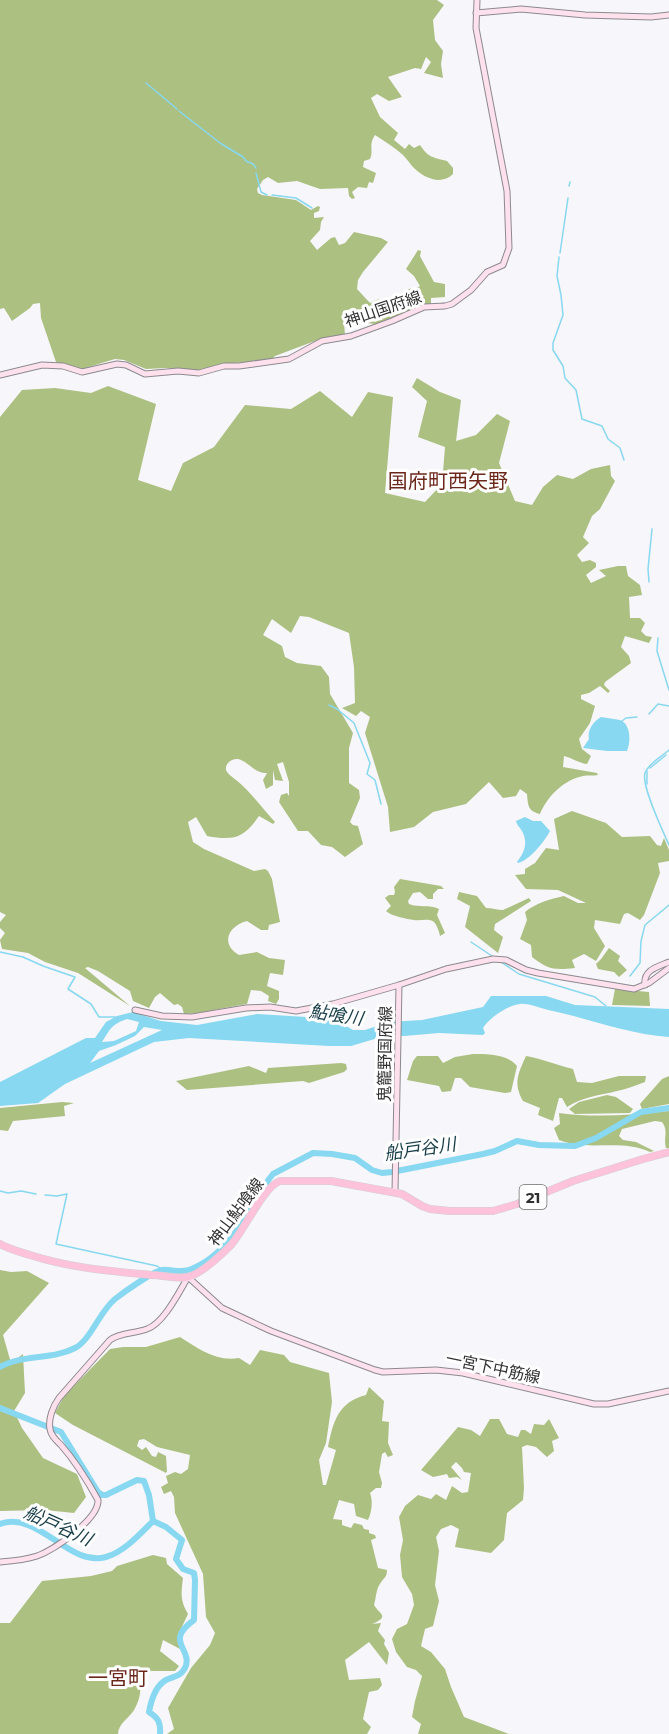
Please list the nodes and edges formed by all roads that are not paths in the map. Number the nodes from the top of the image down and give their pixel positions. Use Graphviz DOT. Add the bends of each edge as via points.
graph roads {
  1 [pos="477,0"];
  2 [pos="476,13"];
  3 [pos="669,15"];
  4 [pos="0,375"];
  5 [pos="669,962"];
  6 [pos="669,968"];
  7 [pos="399,985"];
  8 [pos="645,985"];
  9 [pos="135,1010"];
  10 [pos="669,1152"];
  11 [pos="395,1192"];
  12 [pos="0,1244"];
  13 [pos="188,1277"];
  14 [pos="669,1391"];
  15 [pos="0,1562"];
  1 -- 2 [label="main road, 神山国府線"];
  2 -- 3 [label="main road" via="521,9 585,15"];
  2 -- 4 [label="main road, 神山国府線" via="507,190 509,248 503,265 483,276 464,296 449,305 424,307 351,336 322,341 279,361 224,366 199,373 145,374 117,364 82,372 42,365"];
  5 -- 8 [label="main road" via="647,974"];
  6 -- 8 [label="main road"];
  7 -- 8 [label="main road, 鬼籠野国府線" via="446,969 496,959 538,973 631,989"];
  7 -- 9 [label="main road" via="296,1011 246,1008 192,1017"];
  7 -- 11 [label="main road, 鬼籠野国府線"];
  10 -- 11 [label="main road, 神山鮎喰線 / 21" via="573,1181 493,1211 430,1209"];
  11 -- 13 [label="main road, 神山鮎喰線 / 21" via="331,1181 277,1182 267,1189 232,1244"];
  12 -- 13 [label="main road" via="81,1268"];
  13 -- 14 [label="main road, 一宮下中筋線" via="222,1308 271,1331 383,1372 463,1373 594,1404"];
  13 -- 15 [label="main road" via="155,1324 114,1337 105,1344 55,1402 50,1430 80,1468 99,1503 97,1509 57,1546 30,1558"];
}
